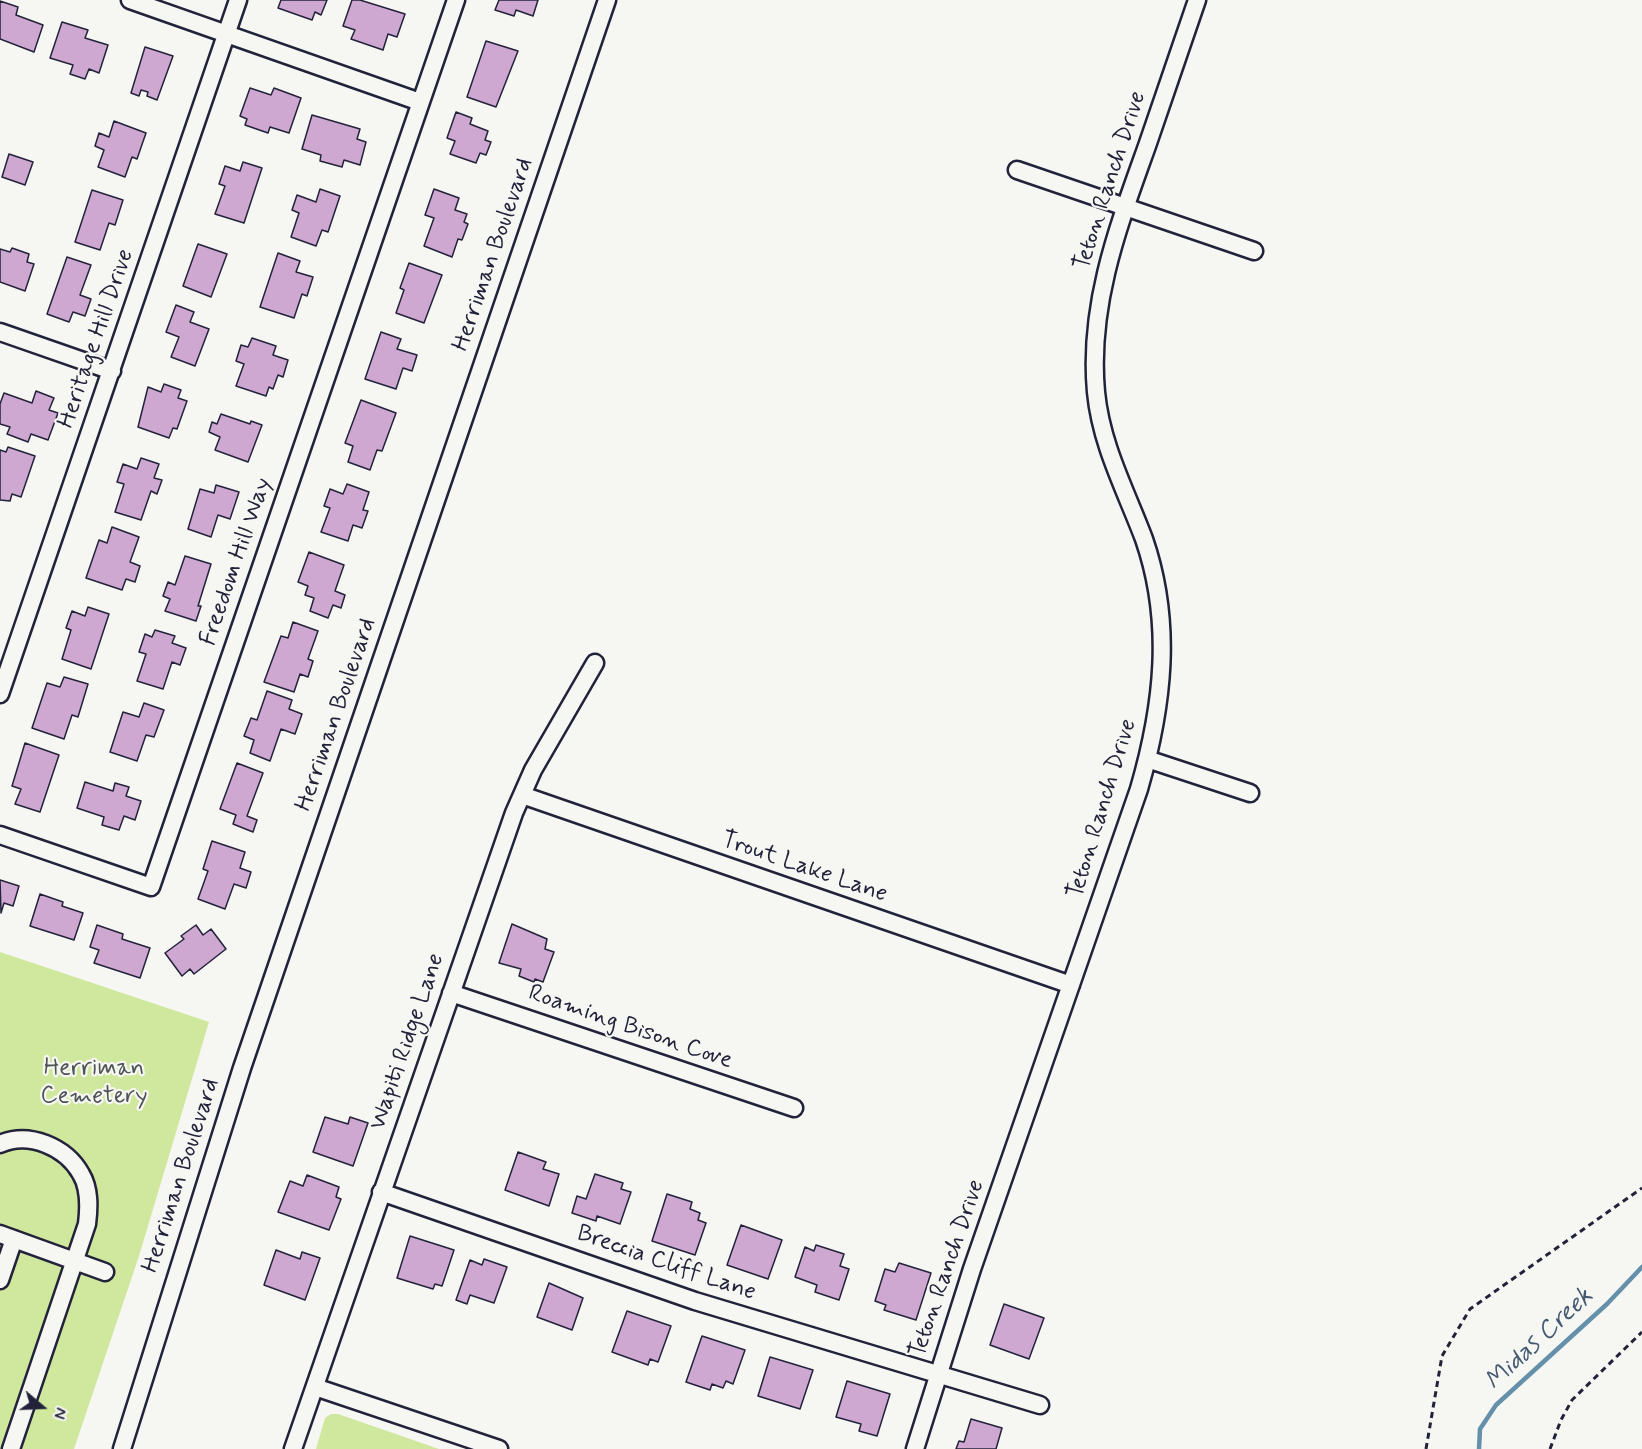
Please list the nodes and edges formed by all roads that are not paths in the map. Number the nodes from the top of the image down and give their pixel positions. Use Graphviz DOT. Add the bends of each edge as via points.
graph roads {
  1 [pos="130,0"];
  2 [pos="238,0"];
  3 [pos="456,0"];
  4 [pos="607,0"];
  5 [pos="1197,0"];
  6 [pos="227,34"];
  7 [pos="420,102"];
  8 [pos="1017,170"];
  9 [pos="1125,207"];
  10 [pos="1254,251"];
  11 [pos="0,332"];
  12 [pos="112,371"];
  13 [pos="595,663"];
  14 [pos="0,694"];
  15 [pos="1147,759"];
  16 [pos="1250,793"];
  17 [pos="522,795"];
  18 [pos="0,835"];
  19 [pos="1071,985"];
  20 [pos="451,993"];
  21 [pos="794,1108"];
  22 [pos="0,1144"];
  23 [pos="381,1192"];
  24 [pos="7,1236"];
  25 [pos="75,1261"];
  26 [pos="105,1272"];
  27 [pos="0,1280"];
  28 [pos="939,1372"];
  29 [pos="315,1387"];
  30 [pos="1040,1405"];
  31 [pos="10,1449"];
  32 [pos="122,1449"];
  33 [pos="293,1449"];
  34 [pos="498,1449"];
  35 [pos="915,1449"];
  1 -- 6 [label="street"];
  2 -- 6 [label="street, Heritage Hill Drive"];
  3 -- 7 [label="street"];
  4 -- 32 [label="street, Herriman Boulevard" via="246,1057"];
  5 -- 9 [label="street, Teton Ranch Drive"];
  6 -- 7 [label="street"];
  6 -- 12 [label="street, Heritage Hill Drive"];
  7 -- 18 [label="street, Freedom Hill Way" via="151,887"];
  8 -- 9 [label="street"];
  9 -- 10 [label="street"];
  9 -- 15 [label="street, Teton Ranch Drive" via="1101,290 1095,370 1106,436 1155,581 1161,690"];
  11 -- 12 [label="street"];
  12 -- 14 [label="street, Heritage Hill Drive"];
  13 -- 17 [label="street, Wapiti Ridge Lane"];
  15 -- 16 [label="street"];
  15 -- 19 [label="street, Teton Ranch Drive"];
  17 -- 19 [label="street, Trout Lake Lane"];
  17 -- 20 [label="street, Wapiti Ridge Lane"];
  19 -- 28 [label="street, Teton Ranch Drive"];
  20 -- 21 [label="street, Roaming Bison Cove"];
  20 -- 23 [label="street, Wapiti Ridge Lane"];
  22 -- 25 [label="street" via="27,1139 47,1144 67,1156 82,1175 89,1201 87,1224"];
  23 -- 28 [label="street, Breccia Cliff Lane" via="723,1310"];
  23 -- 29 [label="street, Wapiti Ridge Lane"];
  24 -- 25 [label="street"];
  24 -- 27 [label="street"];
  25 -- 26 [label="street"];
  25 -- 31 [label="street"];
  28 -- 30 [label="street, Breccia Cliff Lane"];
  28 -- 35 [label="street, Teton Ranch Drive"];
  29 -- 33 [label="street, Wapiti Ridge Lane"];
  29 -- 34 [label="street"];
}
